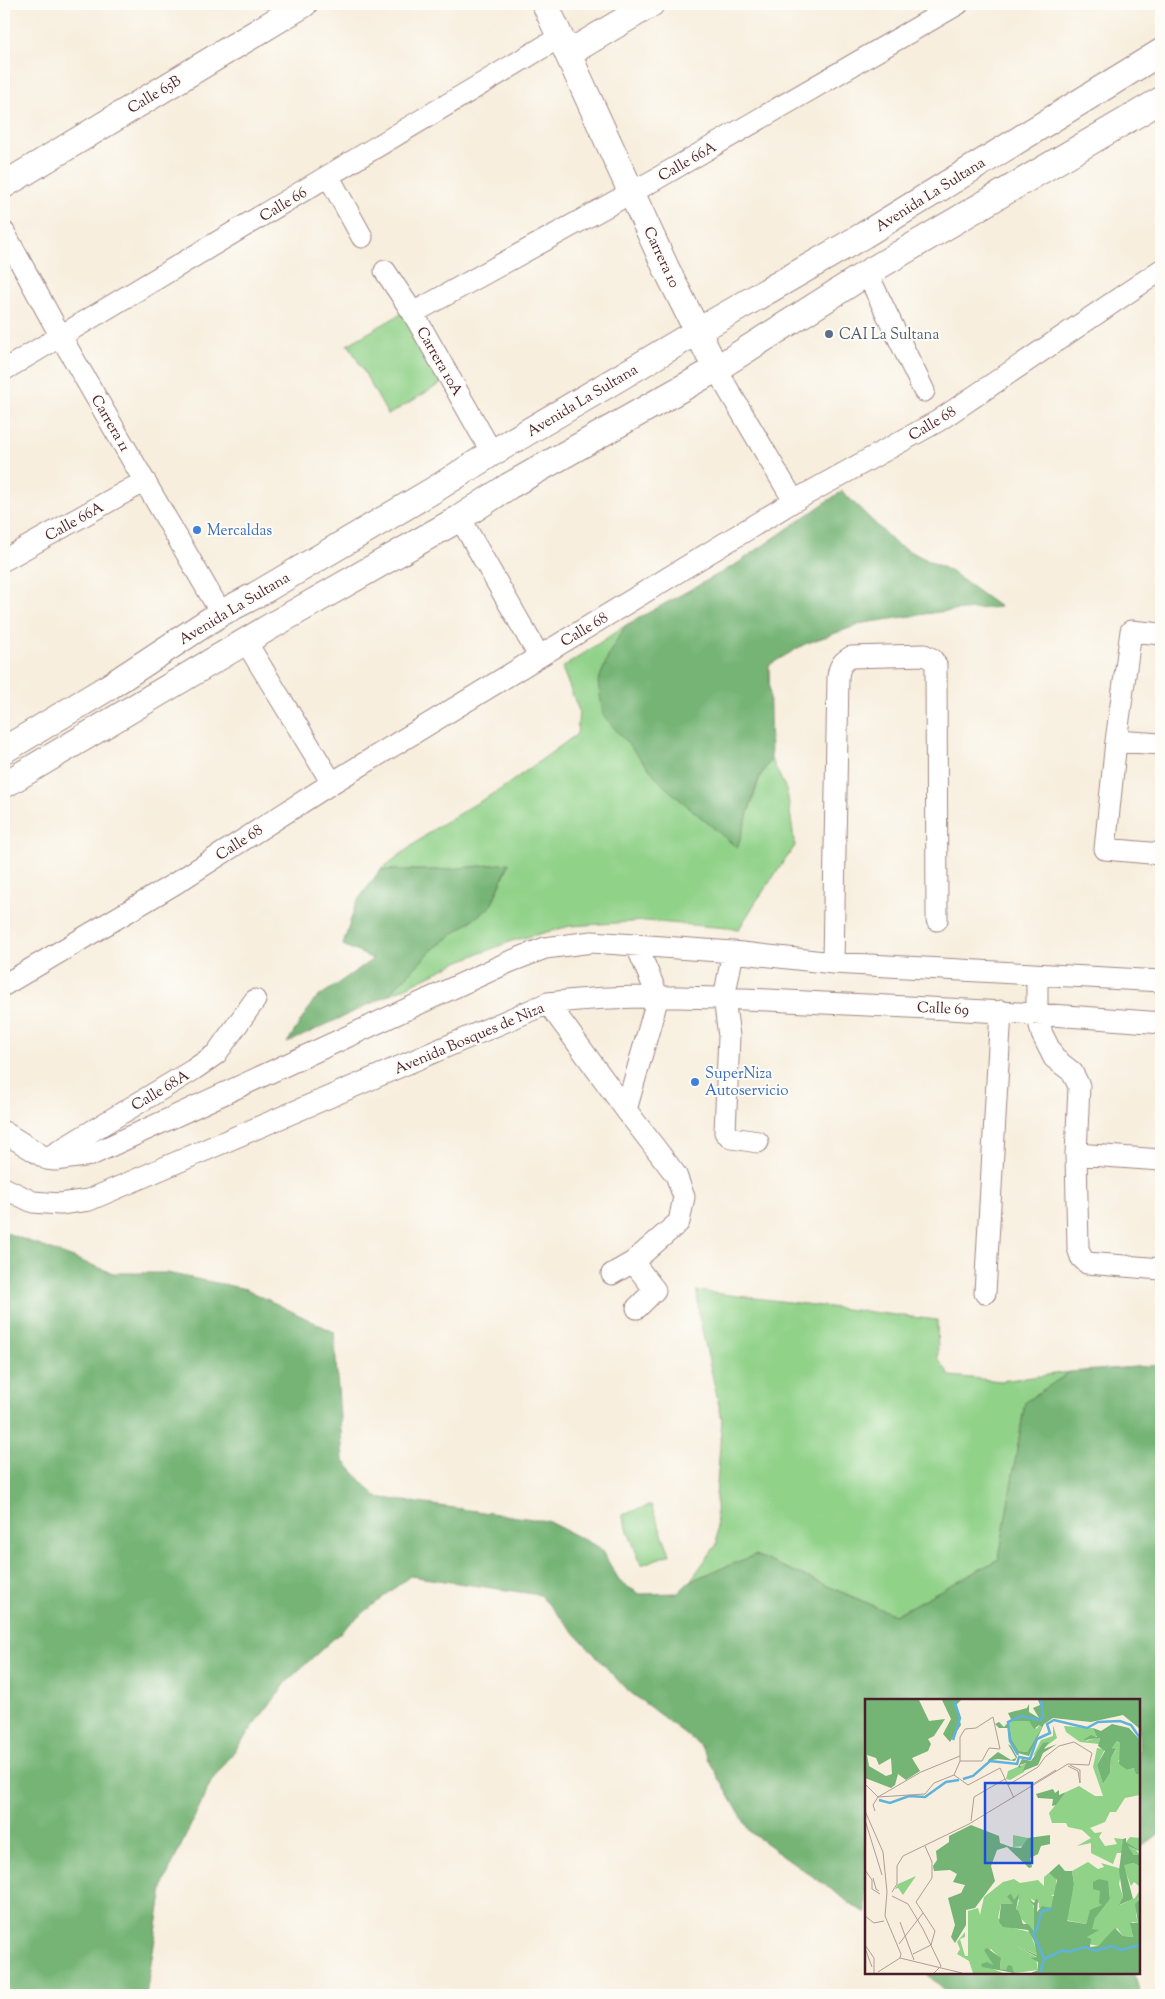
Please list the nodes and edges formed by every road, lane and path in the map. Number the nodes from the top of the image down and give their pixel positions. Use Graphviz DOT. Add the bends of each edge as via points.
graph roads {
  1 [pos="304,4"];
  2 [pos="544,4"];
  3 [pos="650,4"];
  4 [pos="958,4"];
  5 [pos="564,45"];
  6 [pos="1161,52"];
  7 [pos="1161,100"];
  8 [pos="329,177"];
  9 [pos="4,185"];
  10 [pos="632,192"];
  11 [pos="4,232"];
  12 [pos="362,237"];
  13 [pos="1161,270"];
  14 [pos="386,271"];
  15 [pos="867,273"];
  16 [pos="413,314"];
  17 [pos="698,331"];
  18 [pos="61,337"];
  19 [pos="716,368"];
  20 [pos="4,370"];
  21 [pos="924,391"];
  22 [pos="492,453"];
  23 [pos="145,481"];
  24 [pos="794,501"];
  25 [pos="460,518"];
  26 [pos="4,560"];
  27 [pos="221,613"];
  28 [pos="1161,634"];
  29 [pos="246,642"];
  30 [pos="539,656"];
  31 [pos="1116,741"];
  32 [pos="1161,744"];
  33 [pos="4,750"];
  34 [pos="332,783"];
  35 [pos="4,785"];
  36 [pos="1161,854"];
  37 [pos="936,920"];
  38 [pos="636,944"];
  39 [pos="733,952"];
  40 [pos="833,963"];
  41 [pos="1037,975"];
  42 [pos="1161,982"];
  43 [pos="4,985"];
  44 [pos="658,997"];
  45 [pos="724,998"];
  46 [pos="255,1000"];
  47 [pos="548,1003"];
  48 [pos="1001,1011"];
  49 [pos="1037,1013"];
  50 [pos="1161,1023"];
  51 [pos="626,1110"];
  52 [pos="4,1132"];
  53 [pos="758,1142"];
  54 [pos="1076,1154"];
  55 [pos="47,1159"];
  56 [pos="1161,1160"];
  57 [pos="4,1188"];
  58 [pos="633,1262"];
  59 [pos="1161,1269"];
  60 [pos="612,1274"];
  61 [pos="985,1293"];
  62 [pos="637,1308"];
  1 -- 9 [label="street, Calle 65B"];
  2 -- 5 [label="street, Carrera 10"];
  3 -- 5 [label="street, Calle 66"];
  4 -- 10 [label="street, Calle 66A"];
  5 -- 8 [label="street, Calle 66"];
  5 -- 10 [label="street, Carrera 10"];
  6 -- 17 [label="street, Avenida La Sultana" via="864,235"];
  7 -- 15 [label="street"];
  8 -- 12 [label="street"];
  8 -- 18 [label="street, Calle 66"];
  10 -- 16 [label="street, Calle 66A"];
  10 -- 17 [label="street, Carrera 10"];
  11 -- 18 [label="street, Carrera 11"];
  13 -- 24 [label="street, Calle 68" via="938,421"];
  14 -- 16 [label="street, Carrera 10A"];
  15 -- 19 [label="street"];
  15 -- 21 [label="street"];
  16 -- 22 [label="street, Carrera 10A"];
  17 -- 19 [label="street, Carrera 10"];
  17 -- 22 [label="street, Avenida La Sultana"];
  18 -- 20 [label="street, Calle 66"];
  18 -- 23 [label="street, Carrera 11"];
  19 -- 24 [label="street, Carrera 10"];
  19 -- 25 [label="street" via="509,486"];
  22 -- 27 [label="street, Avenida La Sultana" via="413,503"];
  23 -- 26 [label="street, Calle 66A"];
  23 -- 27 [label="street, Carrera 11"];
  24 -- 30 [label="street, Calle 68"];
  25 -- 29 [label="street"];
  25 -- 30 [label="street"];
  27 -- 33 [label="street, Avenida La Sultana" via="107,688"];
  28 -- 31 [label="street" via="1130,631"];
  29 -- 34 [label="street"];
  29 -- 35 [label="street"];
  30 -- 34 [label="street, Calle 68"];
  31 -- 32 [label="street"];
  31 -- 36 [label="street" via="1105,849"];
  34 -- 43 [label="street, Calle 68" via="176,883"];
  37 -- 40 [label="street" via="936,665 924,655 851,657 844,661 838,677"];
  38 -- 39 [label="street"];
  38 -- 44 [label="street"];
  38 -- 55 [label="street" via="592,942 545,948 91,1155"];
  39 -- 40 [label="street"];
  39 -- 45 [label="street"];
  40 -- 41 [label="street"];
  41 -- 42 [label="street"];
  41 -- 49 [label="street"];
  44 -- 45 [label="street, Avenida Bosques de Niza"];
  44 -- 47 [label="street, Avenida Bosques de Niza" via="587,998"];
  44 -- 51 [label="street"];
  45 -- 48 [label="street, Calle 69"];
  45 -- 53 [label="street" via="729,1036 725,1132 732,1138"];
  46 -- 55 [label="street, Calle 68A" via="216,1054"];
  47 -- 51 [label="street"];
  47 -- 57 [label="street, Avenida Bosques de Niza" via="89,1200 60,1204 33,1202"];
  48 -- 49 [label="street, Calle 69"];
  48 -- 61 [label="street"];
  49 -- 50 [label="street, Calle 69"];
  49 -- 54 [label="street" via="1042,1034 1054,1058 1072,1072 1079,1086"];
  51 -- 58 [label="street" via="676,1175 684,1197 679,1222"];
  52 -- 55 [label="street"];
  54 -- 56 [label="street"];
  54 -- 59 [label="street" via="1078,1248 1081,1257 1087,1263"];
  58 -- 60 [label="street"];
  58 -- 62 [label="street" via="655,1290"];
}
